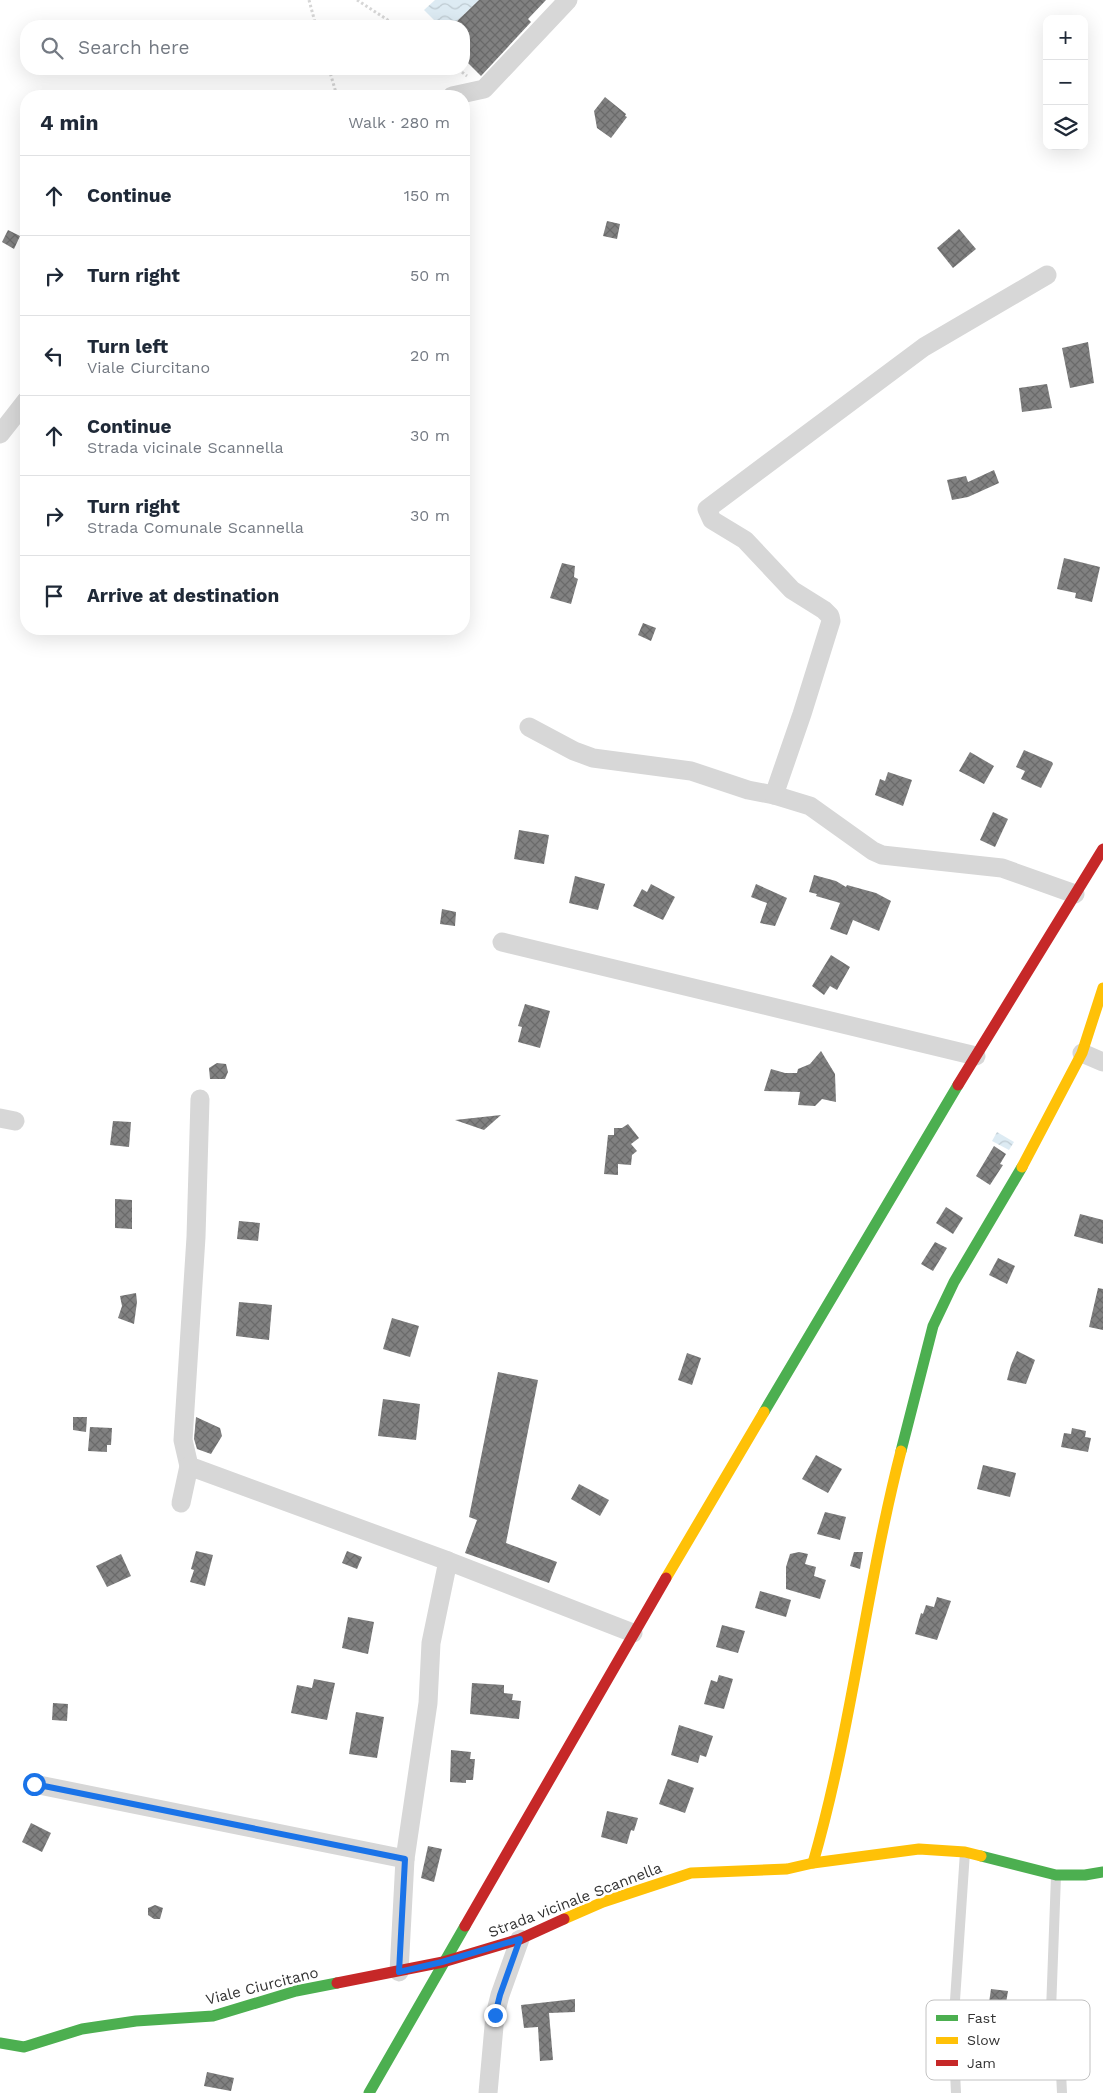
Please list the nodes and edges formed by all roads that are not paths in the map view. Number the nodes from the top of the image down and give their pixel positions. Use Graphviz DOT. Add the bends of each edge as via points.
graph roads {
  1 [pos="568,0"];
  2 [pos="470,92"];
  3 [pos="1047,275"];
  4 [pos="20,409"];
  5 [pos="0,434"];
  6 [pos="529,727"];
  7 [pos="774,795"];
  8 [pos="1103,849"];
  9 [pos="1075,894"];
  10 [pos="502,942"];
  11 [pos="1103,988"];
  12 [pos="1082,1053"];
  13 [pos="976,1056"];
  14 [pos="1103,1062"];
  15 [pos="200,1100"];
  16 [pos="189,1466"];
  17 [pos="181,1504"];
  18 [pos="448,1561"];
  19 [pos="634,1633"];
  20 [pos="34,1784"];
  21 [pos="965,1852"];
  22 [pos="405,1859"];
  23 [pos="813,1863"];
  24 [pos="1103,1872"];
  25 [pos="1056,1875"];
  26 [pos="520,1939"];
  27 [pos="442,1962"];
  28 [pos="399,1972"];
  29 [pos="955,2000"];
  30 [pos="1051,2000"];
  31 [pos="0,2043"];
  32 [pos="955,2080"];
  33 [pos="1061,2080"];
  34 [pos="368,2093"];
  35 [pos="488,2093"];
  36 [pos="956,2093"];
  37 [pos="1062,2093"];
  1 -- 2 [label="street" via="484,89"];
  3 -- 7 [label="street" via="924,347 707,509 712,520 745,540 792,590 830,616 802,714"];
  4 -- 5 [label="street"];
  6 -- 7 [label="street" via="593,758 691,771"];
  7 -- 9 [label="street" via="810,806 882,855 1002,868"];
  8 -- 9 [label="street"];
  9 -- 13 [label="street"];
  10 -- 13 [label="street"];
  11 -- 12 [label="street"];
  12 -- 14 [label="street"];
  12 -- 23 [label="street" via="1024,1164 954,1282 933,1326 887,1505 827,1814"];
  13 -- 19 [label="street"];
  15 -- 16 [label="street" via="196,1237 183,1440"];
  16 -- 17 [label="street"];
  16 -- 18 [label="street"];
  18 -- 19 [label="street"];
  18 -- 22 [label="street" via="431,1644 428,1704"];
  19 -- 27 [label="street"];
  20 -- 22 [label="street"];
  21 -- 23 [label="street, Strada vicinale Scannella" via="919,1850"];
  21 -- 25 [label="street, Strada vicinale Scannella"];
  21 -- 29 [label="lane"];
  22 -- 28 [label="street"];
  23 -- 26 [label="street, Strada vicinale Scannella" via="787,1869 691,1873 603,1902"];
  24 -- 25 [label="street, Strada vicinale Scannella" via="1085,1876"];
  25 -- 30 [label="lane"];
  26 -- 27 [label="street, Strada vicinale Scannella"];
  26 -- 35 [label="street" via="495,2015"];
  27 -- 28 [label="street, Viale Ciurcitano"];
  27 -- 34 [label="street"];
  28 -- 31 [label="street, Viale Ciurcitano" via="296,1991 213,2016 136,2021 82,2029 24,2048"];
  32 -- 36 [label="lane"];
  33 -- 37 [label="lane"];
}
